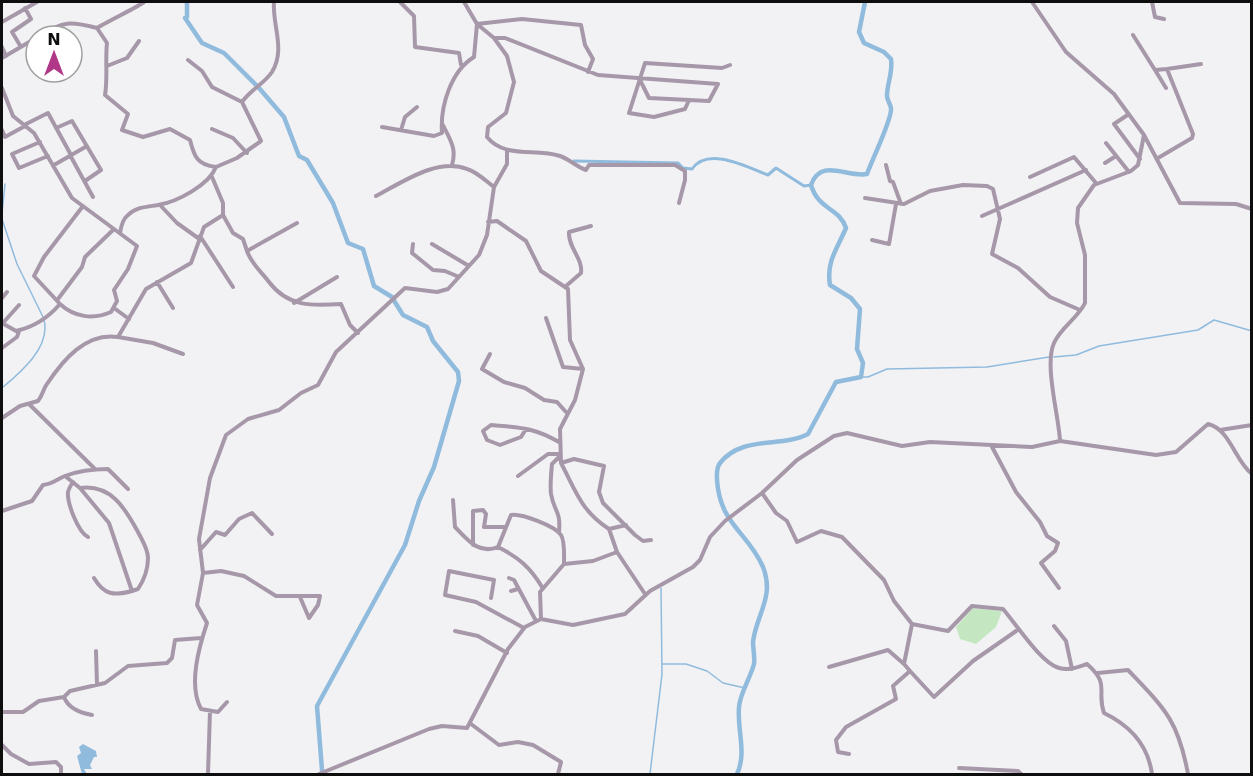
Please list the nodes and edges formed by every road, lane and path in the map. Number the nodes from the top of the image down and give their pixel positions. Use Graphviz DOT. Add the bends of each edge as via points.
graph roads {
  1 [pos="37,2"];
  2 [pos="144,2"];
  3 [pos="274,2"];
  4 [pos="400,2"];
  5 [pos="464,2"];
  6 [pos="1032,2"];
  7 [pos="1152,2"];
  8 [pos="25,8"];
  9 [pos="1164,19"];
  10 [pos="2,22"];
  11 [pos="58,24"];
  12 [pos="78,24"];
  13 [pos="477,24"];
  14 [pos="84,25"];
  15 [pos="97,28"];
  16 [pos="1133,34"];
  17 [pos="494,38"];
  18 [pos="139,41"];
  19 [pos="24,45"];
  20 [pos="2,47"];
  21 [pos="21,47"];
  22 [pos="4,57"];
  23 [pos="188,60"];
  24 [pos="1201,64"];
  25 [pos="461,65"];
  26 [pos="730,65"];
  27 [pos="107,66"];
  28 [pos="1167,69"];
  29 [pos="1155,70"];
  30 [pos="588,72"];
  31 [pos="640,80"];
  32 [pos="2,88"];
  33 [pos="1166,88"];
  34 [pos="690,100"];
  35 [pos="242,102"];
  36 [pos="417,107"];
  37 [pos="1129,114"];
  38 [pos="442,123"];
  39 [pos="24,126"];
  40 [pos="382,127"];
  41 [pos="56,128"];
  42 [pos="212,129"];
  43 [pos="2,130"];
  44 [pos="401,130"];
  45 [pos="1144,135"];
  46 [pos="40,142"];
  47 [pos="1106,143"];
  48 [pos="87,146"];
  49 [pos="507,151"];
  50 [pos="247,153"];
  51 [pos="71,155"];
  52 [pos="48,156"];
  53 [pos="1116,156"];
  54 [pos="1158,158"];
  55 [pos="1140,160"];
  56 [pos="1105,163"];
  57 [pos="54,165"];
  58 [pos="452,165"];
  59 [pos="886,165"];
  60 [pos="216,167"];
  61 [pos="1086,170"];
  62 [pos="1129,172"];
  63 [pos="212,177"];
  64 [pos="1030,177"];
  65 [pos="85,181"];
  66 [pos="1096,183"];
  67 [pos="494,187"];
  68 [pos="376,196"];
  69 [pos="93,197"];
  70 [pos="866,198"];
  71 [pos="679,203"];
  72 [pos="899,204"];
  73 [pos="160,205"];
  74 [pos="83,206"];
  75 [pos="1251,209"];
  76 [pos="998,211"];
  77 [pos="223,215"];
  78 [pos="982,216"];
  79 [pos="488,222"];
  80 [pos="297,223"];
  81 [pos="591,226"];
  82 [pos="113,230"];
  83 [pos="120,233"];
  84 [pos="199,236"];
  85 [pos="872,240"];
  86 [pos="413,244"];
  87 [pos="432,244"];
  88 [pos="248,251"];
  89 [pos="469,266"];
  90 [pos="337,277"];
  91 [pos="459,277"];
  92 [pos="157,282"];
  93 [pos="566,286"];
  94 [pos="232,287"];
  95 [pos="7,291"];
  96 [pos="2,298"];
  97 [pos="59,302"];
  98 [pos="294,303"];
  99 [pos="18,305"];
  100 [pos="114,308"];
  101 [pos="173,308"];
  102 [pos="1080,310"];
  103 [pos="546,318"];
  104 [pos="129,319"];
  105 [pos="2,323"];
  106 [pos="19,331"];
  107 [pos="358,333"];
  108 [pos="118,337"];
  109 [pos="2,348"];
  110 [pos="183,354"];
  111 [pos="490,354"];
  112 [pos="583,369"];
  113 [pos="29,404"];
  114 [pos="566,413"];
  115 [pos="2,418"];
  116 [pos="1251,425"];
  117 [pos="526,429"];
  118 [pos="1220,430"];
  119 [pos="1060,441"];
  120 [pos="559,442"];
  121 [pos="991,444"];
  122 [pos="559,456"];
  123 [pos="561,464"];
  124 [pos="95,469"];
  125 [pos="1251,474"];
  126 [pos="65,476"];
  127 [pos="518,476"];
  128 [pos="73,482"];
  129 [pos="80,488"];
  130 [pos="128,489"];
  131 [pos="762,493"];
  132 [pos="453,500"];
  133 [pos="2,511"];
  134 [pos="626,525"];
  135 [pos="506,527"];
  136 [pos="609,529"];
  137 [pos="558,532"];
  138 [pos="272,534"];
  139 [pos="88,537"];
  140 [pos="651,540"];
  141 [pos="473,545"];
  142 [pos="498,547"];
  143 [pos="200,549"];
  144 [pos="617,552"];
  145 [pos="564,564"];
  146 [pos="202,573"];
  147 [pos="94,578"];
  148 [pos="509,578"];
  149 [pos="542,587"];
  150 [pos="1059,588"];
  151 [pos="518,589"];
  152 [pos="132,591"];
  153 [pos="511,591"];
  154 [pos="645,594"];
  155 [pos="300,597"];
  156 [pos="491,598"];
  157 [pos="538,620"];
  158 [pos="912,624"];
  159 [pos="1054,626"];
  160 [pos="524,628"];
  161 [pos="1019,629"];
  162 [pos="454,631"];
  163 [pos="202,639"];
  164 [pos="96,651"];
  165 [pos="507,653"];
  166 [pos="904,664"];
  167 [pos="828,667"];
  168 [pos="1072,669"];
  169 [pos="910,671"];
  170 [pos="1097,672"];
  171 [pos="97,685"];
  172 [pos="64,697"];
  173 [pos="228,702"];
  174 [pos="210,711"];
  175 [pos="2,712"];
  176 [pos="92,715"];
  177 [pos="471,724"];
  178 [pos="2,746"];
  179 [pos="849,754"];
  180 [pos="959,768"];
  181 [pos="61,774"];
  182 [pos="208,774"];
  183 [pos="319,774"];
  184 [pos="558,774"];
  185 [pos="1021,774"];
  186 [pos="1152,774"];
  187 [pos="1188,774"];
  1 -- 8 [label="street"];
  2 -- 15 [label="street"];
  3 -- 35 [label="street" via="279,40 273,70"];
  4 -- 25 [label="street" via="414,16 415,47 459,53"];
  5 -- 13 [label="street"];
  6 -- 37 [label="street" via="1066,52 1114,94"];
  7 -- 9 [label="street" via="1155,17"];
  8 -- 10 [label="street"];
  8 -- 21 [label="street" via="31,19 12,32"];
  11 -- 12 [label="street"];
  13 -- 17 [label="street"];
  13 -- 25 [label="street" via="474,57"];
  13 -- 30 [label="street" via="522,19 581,25 593,59"];
  14 -- 15 [label="street"];
  15 -- 27 [label="street" via="107,43"];
  16 -- 29 [label="street"];
  17 -- 30 [label="street" via="505,38"];
  17 -- 49 [label="street" via="507,56 514,82 510,105 488,127 487,137"];
  18 -- 27 [label="street" via="127,58"];
  19 -- 21 [label="street"];
  20 -- 22 [label="street"];
  21 -- 22 [label="street"];
  23 -- 35 [label="street" via="202,71 212,87"];
  24 -- 28 [label="street"];
  25 -- 38 [label="street" via="443,107"];
  26 -- 31 [label="street" via="722,68 645,63"];
  27 -- 60 [label="street" via="105,95 128,114 122,130 143,136 170,129 190,140 198,161"];
  28 -- 29 [label="street"];
  28 -- 54 [label="street" via="1193,136"];
  29 -- 33 [label="street"];
  30 -- 31 [label="street"];
  31 -- 34 [label="street" via="649,98"];
  31 -- 34 [label="street" via="630,115 672,114 685,109"];
  31 -- 34 [label="street" via="718,84 709,101"];
  32 -- 39 [label="street" via="13,116"];
  35 -- 50 [label="street" via="261,136 257,146"];
  36 -- 44 [label="street" via="405,117"];
  37 -- 45 [label="street"];
  37 -- 55 [label="street" via="1114,124"];
  38 -- 44 [label="street" via="442,133 434,136"];
  38 -- 58 [label="street" via="453,143"];
  39 -- 41 [label="street" via="45,113"];
  39 -- 43 [label="street" via="4,137"];
  39 -- 46 [label="street"];
  40 -- 44 [label="street"];
  41 -- 48 [label="street" via="72,121"];
  41 -- 51 [label="street"];
  42 -- 50 [label="street" via="233,138"];
  45 -- 54 [label="street"];
  45 -- 55 [label="street"];
  46 -- 52 [label="street"];
  46 -- 52 [label="street" via="12,154 19,168"];
  47 -- 53 [label="street"];
  48 -- 51 [label="street"];
  48 -- 65 [label="street" via="100,170"];
  49 -- 67 [label="street" via="507,164"];
  49 -- 71 [label="street" via="563,157 586,170 590,165 675,165 685,171 686,180"];
  50 -- 60 [label="street"];
  51 -- 57 [label="street"];
  51 -- 65 [label="street"];
  52 -- 57 [label="street"];
  53 -- 56 [label="street"];
  53 -- 62 [label="street"];
  54 -- 75 [label="street" via="1182,204 1236,204"];
  55 -- 62 [label="street"];
  57 -- 74 [label="street" via="72,198"];
  58 -- 67 [label="street" via="469,169"];
  58 -- 68 [label="street" via="428,171"];
  59 -- 72 [label="street"];
  60 -- 63 [label="street"];
  61 -- 64 [label="street" via="1074,157"];
  61 -- 66 [label="street"];
  61 -- 76 [label="street"];
  62 -- 66 [label="street"];
  63 -- 73 [label="street"];
  63 -- 77 [label="street" via="223,203"];
  65 -- 69 [label="street"];
  66 -- 102 [label="street" via="1080,203 1076,218 1085,255 1085,303"];
  67 -- 79 [label="street"];
  70 -- 72 [label="street"];
  72 -- 76 [label="street" via="930,190 976,185 995,191"];
  72 -- 85 [label="street" via="889,244"];
  73 -- 83 [label="street" via="141,207 128,214"];
  73 -- 84 [label="street" via="177,223"];
  74 -- 82 [label="street"];
  74 -- 97 [label="street" via="34,276"];
  76 -- 78 [label="street"];
  76 -- 102 [label="street" via="1000,219 992,254 1018,268 1050,297"];
  77 -- 84 [label="street" via="206,223"];
  77 -- 88 [label="street"];
  79 -- 89 [label="street" via="480,255"];
  79 -- 93 [label="street" via="497,221 526,240 541,271"];
  80 -- 88 [label="street"];
  81 -- 93 [label="street" via="569,232 570,247 582,266 581,273"];
  82 -- 83 [label="street"];
  82 -- 97 [label="street" via="85,257"];
  83 -- 100 [label="street" via="137,246 114,290"];
  84 -- 92 [label="street" via="190,263"];
  84 -- 94 [label="street"];
  86 -- 91 [label="street" via="412,253 424,265"];
  87 -- 89 [label="street"];
  88 -- 98 [label="street" via="256,270 274,290"];
  89 -- 91 [label="street"];
  90 -- 98 [label="street"];
  91 -- 107 [label="street" via="448,289 437,292 405,288"];
  92 -- 101 [label="street"];
  92 -- 104 [label="street" via="146,290"];
  93 -- 112 [label="street" via="570,340"];
  95 -- 96 [label="street"];
  97 -- 100 [label="street" via="81,317 106,315"];
  97 -- 106 [label="street" via="36,325"];
  98 -- 107 [label="street" via="309,307 341,304"];
  99 -- 105 [label="street"];
  100 -- 104 [label="street"];
  102 -- 119 [label="street" via="1052,346 1053,394"];
  103 -- 112 [label="street" via="563,368"];
  104 -- 108 [label="street"];
  105 -- 106 [label="street"];
  106 -- 109 [label="street"];
  107 -- 143 [label="street" via="336,352 318,385 279,410 248,419 226,435 210,478"];
  108 -- 110 [label="street" via="153,343"];
  108 -- 113 [label="street" via="96,336 70,354 45,386 42,397"];
  111 -- 114 [label="street" via="482,369 544,400 557,402"];
  112 -- 114 [label="street" via="575,400"];
  113 -- 115 [label="street"];
  113 -- 124 [label="street"];
  114 -- 120 [label="street"];
  116 -- 118 [label="street"];
  117 -- 117 [label="street" via="491,425 483,431 487,440 500,445 521,437"];
  117 -- 120 [label="street" via="537,430"];
  118 -- 119 [label="street" via="1208,424 1176,452 1156,455"];
  118 -- 125 [label="street"];
  119 -- 121 [label="street" via="1032,447"];
  120 -- 122 [label="street"];
  121 -- 131 [label="street" via="930,442 902,446 840,434 797,460"];
  121 -- 150 [label="street" via="1016,492 1047,536 1058,543 1041,563"];
  122 -- 123 [label="street"];
  122 -- 127 [label="street" via="548,454"];
  122 -- 137 [label="street" via="552,464 551,491 561,515"];
  123 -- 134 [label="street" via="574,459 604,466 598,492 603,503"];
  123 -- 136 [label="street" via="581,505"];
  124 -- 126 [label="street"];
  124 -- 130 [label="street" via="108,469"];
  126 -- 128 [label="street"];
  126 -- 133 [label="street" via="44,485 32,501"];
  128 -- 129 [label="street"];
  128 -- 139 [label="street" via="68,492 75,516"];
  129 -- 152 [label="street" via="109,523"];
  129 -- 152 [label="street" via="95,487 122,505 147,549 142,582"];
  131 -- 154 [label="street" via="710,537 693,567"];
  131 -- 158 [label="street" via="787,521 797,542 821,531 842,537 885,580 894,601"];
  132 -- 141 [label="street" via="455,527"];
  134 -- 136 [label="street"];
  134 -- 140 [label="street" via="643,541"];
  135 -- 137 [label="street" via="515,514"];
  135 -- 141 [label="street" via="484,527 486,514 483,510 473,511"];
  135 -- 142 [label="street"];
  136 -- 144 [label="street"];
  137 -- 145 [label="street" via="563,537"];
  138 -- 143 [label="street" via="252,513 243,516 225,535 216,532"];
  141 -- 142 [label="street" via="491,550"];
  142 -- 149 [label="street" via="531,569"];
  143 -- 146 [label="street"];
  144 -- 145 [label="street" via="593,561"];
  144 -- 154 [label="street"];
  145 -- 149 [label="street"];
  146 -- 155 [label="street" via="244,576 276,596"];
  146 -- 163 [label="street" via="197,605 207,620"];
  147 -- 152 [label="street" via="109,593"];
  148 -- 151 [label="street"];
  149 -- 157 [label="street"];
  151 -- 153 [label="street"];
  151 -- 157 [label="street"];
  154 -- 157 [label="street" via="635,607 619,616 573,625"];
  155 -- 155 [label="street" via="305,612 309,618 320,596"];
  156 -- 160 [label="street" via="494,580 449,572 444,595 476,602"];
  157 -- 160 [label="street"];
  158 -- 161 [label="street" via="948,631 972,606 1003,609"];
  158 -- 166 [label="street"];
  159 -- 168 [label="street" via="1066,641"];
  160 -- 165 [label="street"];
  161 -- 168 [label="street" via="1045,660 1057,668"];
  161 -- 169 [label="street" via="985,652 934,697"];
  162 -- 165 [label="street" via="478,636"];
  163 -- 171 [label="street" via="175,640 172,658 167,663 128,666"];
  163 -- 174 [label="street" via="196,697 201,709"];
  164 -- 171 [label="street"];
  165 -- 177 [label="street"];
  166 -- 167 [label="street" via="888,650"];
  166 -- 169 [label="street"];
  168 -- 170 [label="street" via="1087,664"];
  169 -- 179 [label="street" via="893,686 897,699 846,727 836,740 838,752"];
  170 -- 186 [label="street" via="1103,686 1104,712 1116,718 1146,747"];
  170 -- 187 [label="street" via="1128,670 1154,698 1178,731"];
  171 -- 172 [label="street" via="70,691"];
  172 -- 175 [label="street" via="39,701 20,713"];
  172 -- 176 [label="street" via="66,703"];
  173 -- 174 [label="street" via="218,712"];
  174 -- 182 [label="street"];
  177 -- 183 [label="street" via="464,729 429,729"];
  177 -- 184 [label="street" via="499,745 522,742 543,750 561,762"];
  178 -- 181 [label="street" via="29,764 56,762"];
  180 -- 185 [label="street"];
}
